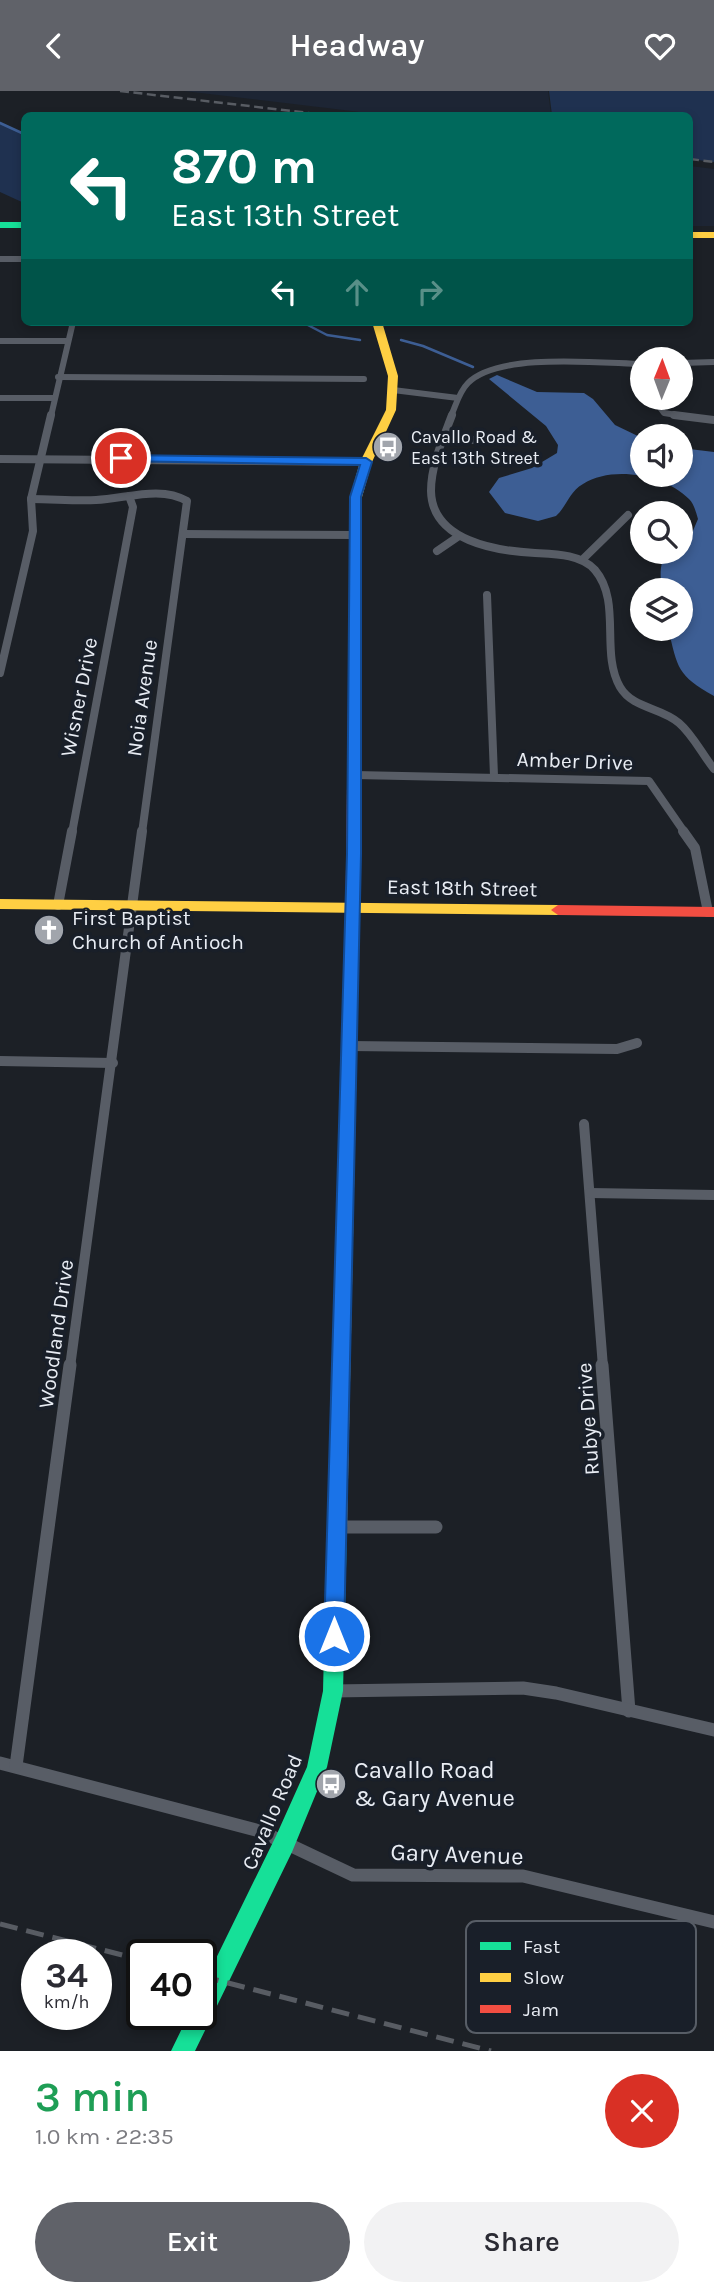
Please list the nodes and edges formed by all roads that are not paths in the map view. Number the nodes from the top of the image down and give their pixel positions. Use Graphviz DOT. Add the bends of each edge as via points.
graph roads {
  1 [pos="0,225"];
  2 [pos="21,225"];
  3 [pos="693,228"];
  4 [pos="714,228"];
  5 [pos="693,235"];
  6 [pos="714,235"];
  7 [pos="0,259"];
  8 [pos="21,259"];
  9 [pos="72,326"];
  10 [pos="378,326"];
  11 [pos="0,341"];
  12 [pos="67,341"];
  13 [pos="714,362"];
  14 [pos="693,363"];
  15 [pos="630,364"];
  16 [pos="58,377"];
  17 [pos="364,379"];
  18 [pos="393,390"];
  19 [pos="0,398"];
  20 [pos="53,398"];
  21 [pos="458,398"];
  22 [pos="662,410"];
  23 [pos="714,420"];
  24 [pos="445,438"];
  25 [pos="489,442"];
  26 [pos="40,457"];
  27 [pos="0,459"];
  28 [pos="366,462"];
  29 [pos="129,496"];
  30 [pos="30,499"];
  31 [pos="628,515"];
  32 [pos="183,534"];
  33 [pos="355,535"];
  34 [pos="459,535"];
  35 [pos="437,551"];
  36 [pos="582,560"];
  37 [pos="487,595"];
  38 [pos="0,673"];
  39 [pos="714,769"];
  40 [pos="355,775"];
  41 [pos="494,776"];
  42 [pos="0,904"];
  43 [pos="58,905"];
  44 [pos="132,906"];
  45 [pos="352,908"];
  46 [pos="711,912"];
  47 [pos="637,1043"];
  48 [pos="349,1046"];
  49 [pos="0,1061"];
  50 [pos="113,1063"];
  51 [pos="584,1124"];
  52 [pos="590,1193"];
  53 [pos="714,1195"];
  54 [pos="336,1527"];
  55 [pos="436,1527"];
  56 [pos="333,1691"];
  57 [pos="629,1711"];
  58 [pos="714,1730"];
  59 [pos="0,1763"];
  60 [pos="16,1766"];
  61 [pos="284,1844"];
  62 [pos="714,1922"];
  63 [pos="183,2051"];
  1 -- 2 [label="street"];
  3 -- 4 [label="street"];
  5 -- 6 [label="street"];
  7 -- 8 [label="street"];
  9 -- 12 [label="street"];
  10 -- 18 [label="street, Cavallo Road"];
  11 -- 12 [label="street"];
  12 -- 16 [label="street"];
  13 -- 14 [label="street"];
  15 -- 21 [label="street" via="506,365 470,379"];
  16 -- 17 [label="street"];
  16 -- 20 [label="street"];
  18 -- 21 [label="street"];
  18 -- 28 [label="street, Cavallo Road" via="391,410"];
  19 -- 20 [label="street"];
  20 -- 26 [label="street"];
  21 -- 24 [label="street"];
  22 -- 23 [label="street"];
  24 -- 25 [label="street"];
  24 -- 34 [label="street" via="433,477 432,500 439,519"];
  26 -- 27 [label="street"];
  26 -- 28 [label="street"];
  26 -- 30 [label="street"];
  28 -- 33 [label="street, Cavallo Road" via="356,497"];
  29 -- 30 [label="street"];
  29 -- 32 [label="street, Noia Avenue" via="183,497 187,501"];
  29 -- 43 [label="street, Wisner Drive" via="133,507"];
  30 -- 38 [label="street" via="33,531"];
  31 -- 36 [label="street"];
  32 -- 33 [label="street"];
  32 -- 44 [label="street, Noia Avenue"];
  33 -- 40 [label="street, Cavallo Road"];
  34 -- 35 [label="street"];
  34 -- 36 [label="street" via="485,547"];
  36 -- 39 [label="street" via="604,585 620,689 632,701 677,720"];
  37 -- 41 [label="street"];
  40 -- 41 [label="street, Amber Drive"];
  40 -- 45 [label="street, Cavallo Road"];
  41 -- 46 [label="street, Amber Drive" via="649,781 695,848"];
  42 -- 43 [label="street, East 18th Street"];
  43 -- 44 [label="street, East 18th Street"];
  44 -- 45 [label="street, East 18th Street"];
  44 -- 50 [label="street, Woodland Drive"];
  45 -- 46 [label="street, East 18th Street"];
  45 -- 48 [label="street, Cavallo Road"];
  47 -- 48 [label="street" via="617,1049"];
  48 -- 54 [label="street, Cavallo Road"];
  49 -- 50 [label="street"];
  50 -- 60 [label="street, Woodland Drive"];
  51 -- 52 [label="street, Rubye Drive"];
  52 -- 53 [label="street"];
  52 -- 57 [label="street, Rubye Drive"];
  54 -- 55 [label="street"];
  54 -- 56 [label="street, Cavallo Road"];
  56 -- 57 [label="street" via="523,1688"];
  56 -- 61 [label="street, Cavallo Road" via="317,1767"];
  57 -- 58 [label="street"];
  59 -- 60 [label="street, Gary Avenue"];
  60 -- 61 [label="street, Gary Avenue" via="260,1831"];
  61 -- 62 [label="street, Gary Avenue" via="353,1875 523,1877"];
  61 -- 63 [label="street, Cavallo Road"];
}
